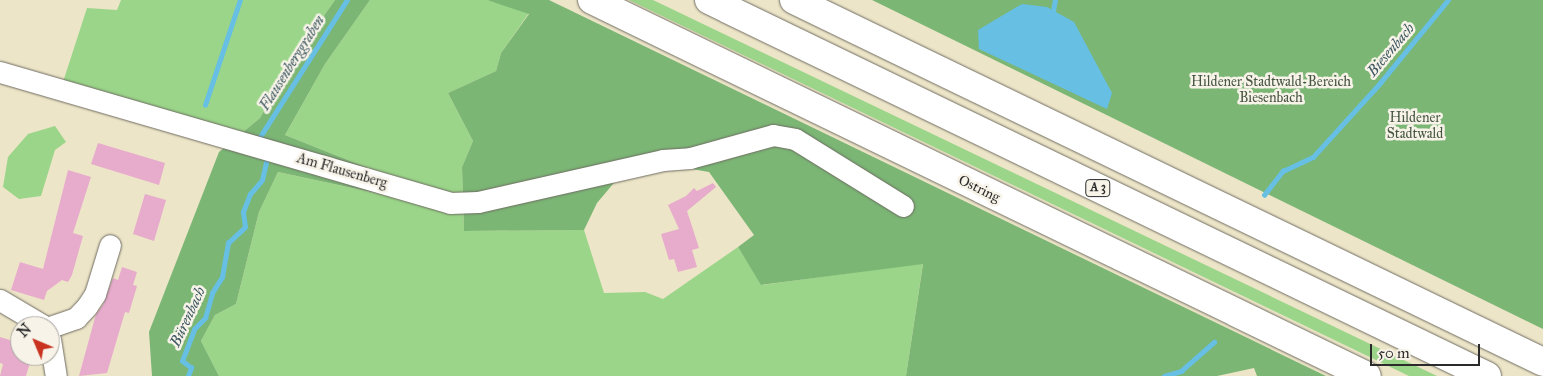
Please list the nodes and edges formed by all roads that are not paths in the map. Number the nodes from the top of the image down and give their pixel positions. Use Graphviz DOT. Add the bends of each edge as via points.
graph roads {
  1 [pos="592,0"];
  2 [pos="709,0"];
  3 [pos="794,0"];
  4 [pos="0,72"];
  5 [pos="902,206"];
  6 [pos="110,245"];
  7 [pos="0,300"];
  8 [pos="27,316"];
  9 [pos="60,324"];
  10 [pos="1543,362"];
  11 [pos="1367,376"];
  12 [pos="1487,376"];
  1 -- 11 [label="main road, Ostring"];
  2 -- 12 [label="main road, A 3"];
  3 -- 10 [label="main road"];
  4 -- 5 [label="street, Am Flausenberg" via="450,203 478,202 663,160 690,158 773,136 795,139"];
  6 -- 9 [label="street" via="95,294 76,318"];
  7 -- 8 [label="street"];
}
